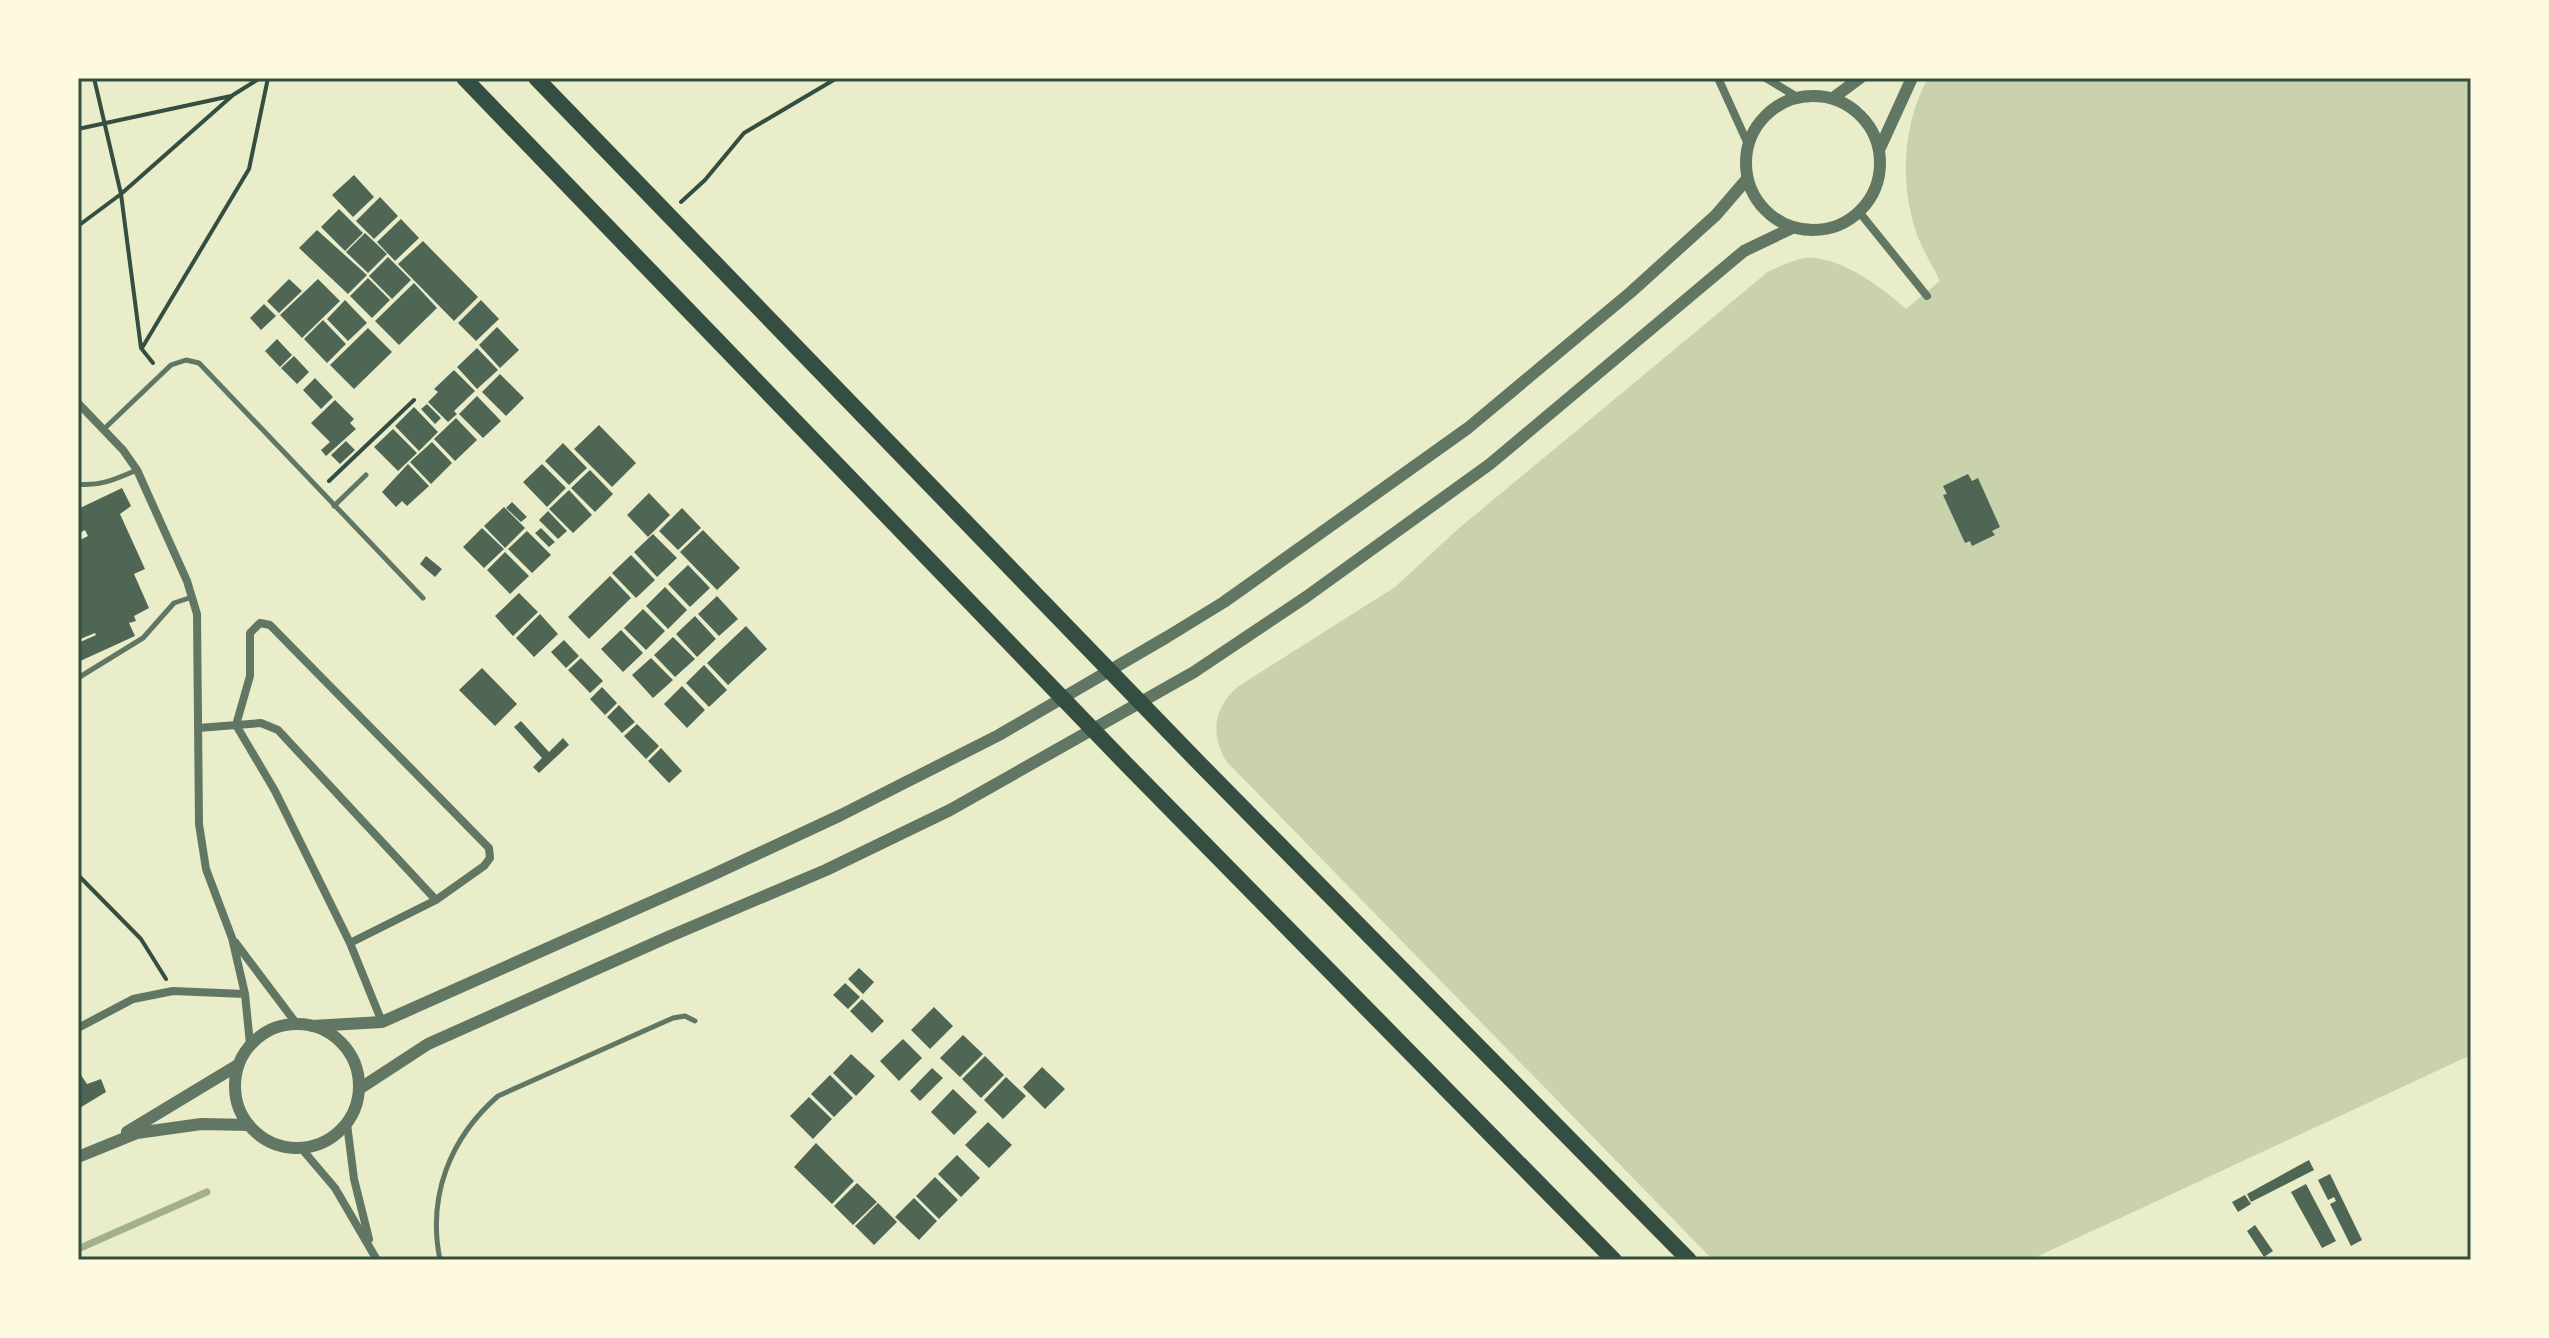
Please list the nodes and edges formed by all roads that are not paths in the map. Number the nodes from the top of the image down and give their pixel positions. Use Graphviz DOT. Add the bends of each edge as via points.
graph roads {
  1 [pos="464,78"];
  2 [pos="536,78"];
  3 [pos="1718,78"];
  4 [pos="1766,78"];
  5 [pos="1860,78"];
  6 [pos="1912,78"];
  7 [pos="1797,97"];
  8 [pos="1833,98"];
  9 [pos="1748,144"];
  10 [pos="1880,148"];
  11 [pos="1747,179"];
  12 [pos="1860,213"];
  13 [pos="1792,228"];
  14 [pos="1927,296"];
  15 [pos="78,403"];
  16 [pos="103,430"];
  17 [pos="137,470"];
  18 [pos="366,475"];
  19 [pos="78,484"];
  20 [pos="334,506"];
  21 [pos="192,597"];
  22 [pos="423,598"];
  23 [pos="1109,671"];
  24 [pos="78,678"];
  25 [pos="1063,698"];
  26 [pos="1140,702"];
  27 [pos="236,725"];
  28 [pos="198,728"];
  29 [pos="1093,728"];
  30 [pos="436,900"];
  31 [pos="232,938"];
  32 [pos="350,943"];
  33 [pos="245,994"];
  34 [pos="695,1021"];
  35 [pos="382,1022"];
  36 [pos="296,1023"];
  37 [pos="312,1026"];
  38 [pos="78,1028"];
  39 [pos="250,1044"];
  40 [pos="238,1065"];
  41 [pos="359,1089"];
  42 [pos="347,1124"];
  43 [pos="249,1125"];
  44 [pos="114,1141"];
  45 [pos="301,1148"];
  46 [pos="78,1157"];
  47 [pos="371,1247"];
  48 [pos="377,1260"];
  49 [pos="440,1260"];
  50 [pos="1614,1260"];
  51 [pos="1689,1260"];
  1 -- 25 [label="highway"];
  2 -- 23 [label="highway"];
  3 -- 9 [label="street"];
  4 -- 7 [label="street"];
  5 -- 8 [label="street"];
  6 -- 10 [label="street"];
  7 -- 8 [label="street"];
  7 -- 9 [label="street" via="1766,114"];
  8 -- 10 [label="street" via="1863,117"];
  9 -- 11 [label="street"];
  10 -- 12 [label="street" via="1879,183"];
  11 -- 13 [label="street" via="1764,210"];
  11 -- 23 [label="street" via="1716,215 1631,292 1468,428 1224,602"];
  12 -- 13 [label="street" via="1829,230"];
  12 -- 14 [label="street"];
  13 -- 26 [label="street" via="1744,251 1490,464 1408,524 1194,672"];
  15 -- 16 [label="street"];
  16 -- 17 [label="street"];
  16 -- 20 [label="lane" via="171,365 186,360 205,367"];
  17 -- 19 [label="lane" via="105,483"];
  17 -- 21 [label="street"];
  18 -- 20 [label="lane"];
  20 -- 22 [label="lane"];
  21 -- 24 [label="lane" via="174,603 143,638"];
  21 -- 28 [label="street" via="199,642"];
  23 -- 25 [label="street"];
  23 -- 26 [label="highway"];
  25 -- 29 [label="highway"];
  25 -- 35 [label="street" via="841,815"];
  26 -- 29 [label="street"];
  26 -- 51 [label="highway"];
  27 -- 28 [label="street"];
  27 -- 30 [label="street" via="261,723 278,730"];
  27 -- 30 [label="street" via="250,676 250,633 256,625 266,624 489,848 484,866"];
  27 -- 32 [label="street"];
  28 -- 31 [label="street" via="199,824 206,869"];
  29 -- 41 [label="street" via="950,810 826,870 428,1044"];
  29 -- 50 [label="highway"];
  30 -- 32 [label="street"];
  31 -- 33 [label="street"];
  31 -- 36 [label="street"];
  32 -- 35 [label="street"];
  33 -- 38 [label="street" via="173,991 133,999"];
  33 -- 39 [label="street"];
  34 -- 49 [label="lane" via="673,1018 498,1096 484,1108 460,1138 444,1173 436,1215"];
  35 -- 37 [label="street"];
  36 -- 37 [label="street"];
  36 -- 39 [label="street" via="263,1033"];
  37 -- 41 [label="street" via="347,1049"];
  39 -- 40 [label="street"];
  40 -- 43 [label="street" via="234,1086"];
  40 -- 44 [label="street"];
  41 -- 42 [label="street"];
  42 -- 45 [label="street" via="326,1141"];
  42 -- 47 [label="street"];
  43 -- 44 [label="street" via="161,1128"];
  43 -- 45 [label="street" via="277,1145"];
  44 -- 46 [label="street"];
  45 -- 47 [label="street" via="335,1188"];
  47 -- 48 [label="street"];
}
